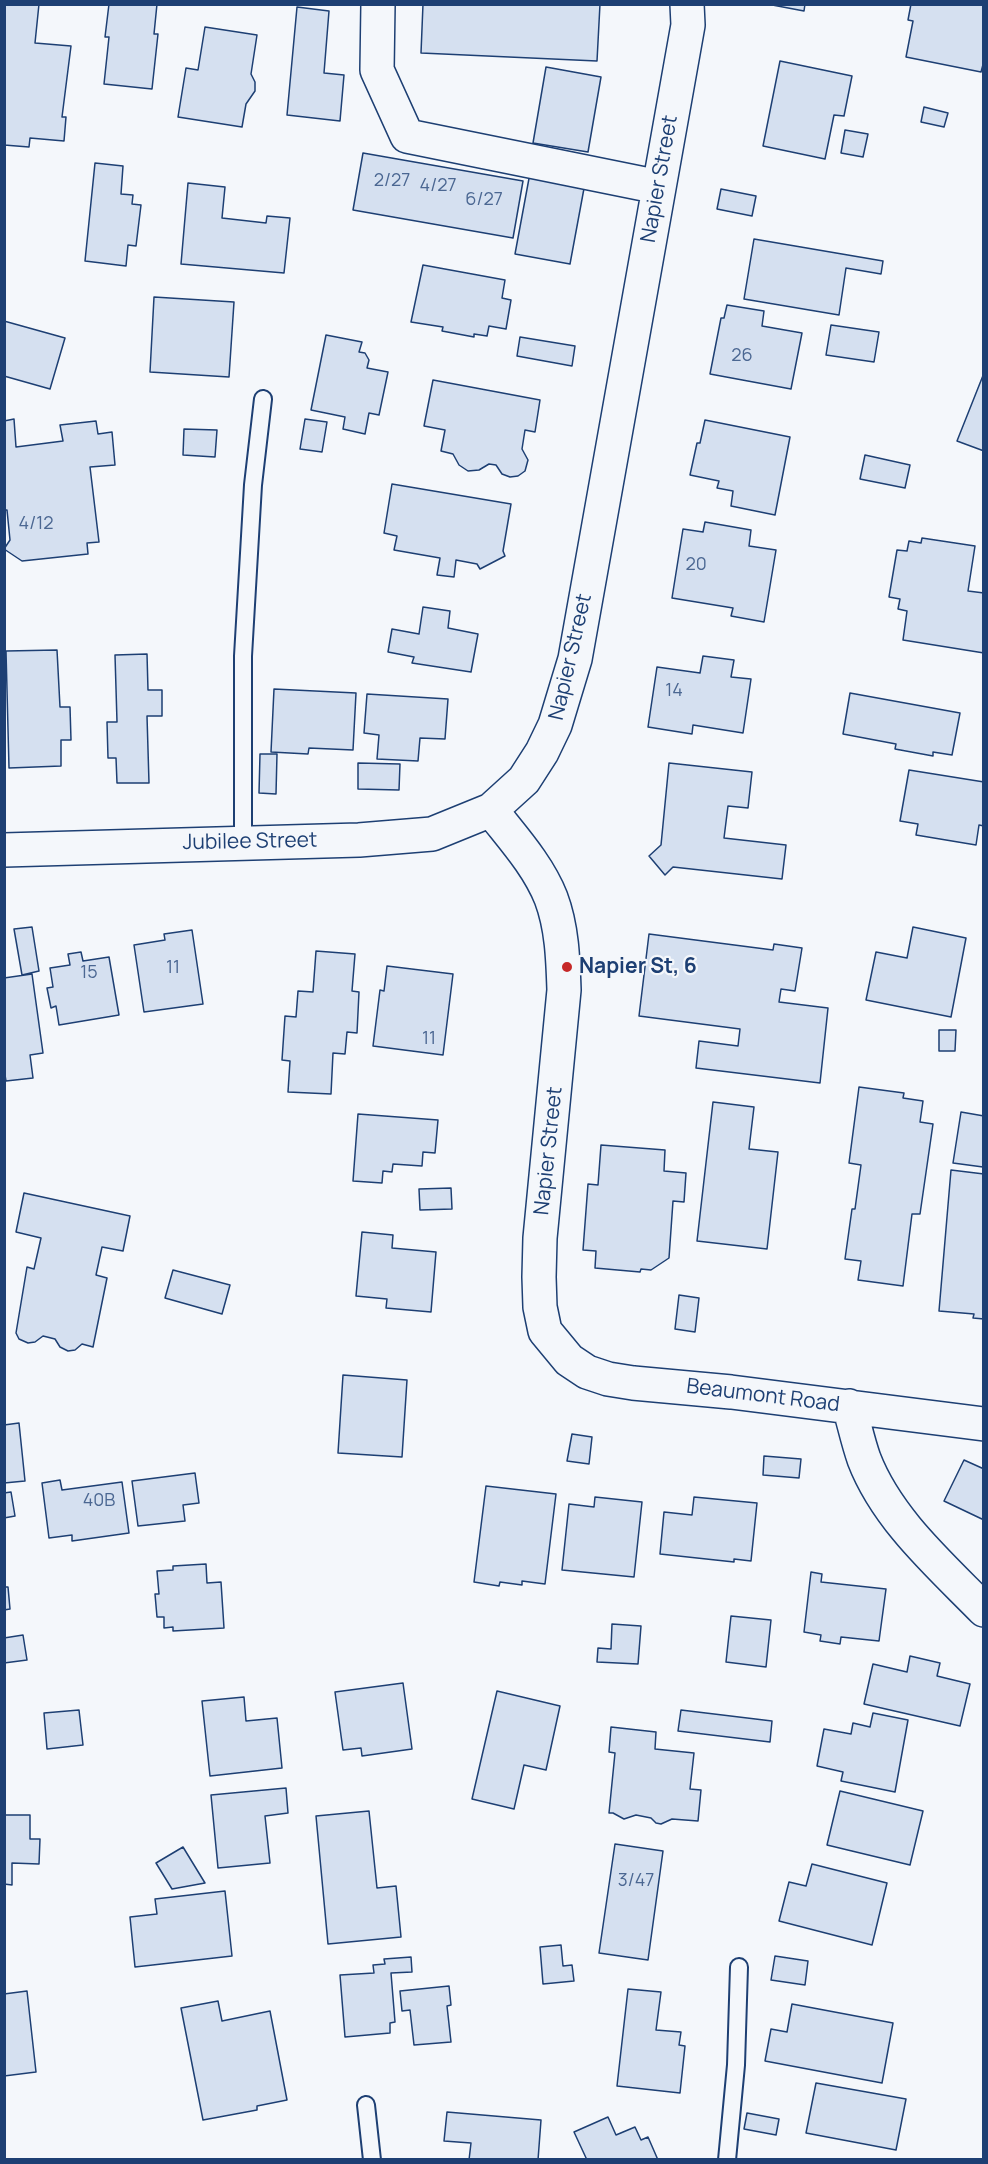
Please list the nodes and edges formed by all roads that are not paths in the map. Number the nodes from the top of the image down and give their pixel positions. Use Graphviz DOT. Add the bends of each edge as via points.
graph roads {
  1 [pos="378,4"];
  2 [pos="687,4"];
  3 [pos="659,187"];
  4 [pos="263,399"];
  5 [pos="491,810"];
  6 [pos="243,843"];
  7 [pos="4,850"];
  8 [pos="554,1343"];
  9 [pos="849,1406"];
  10 [pos="984,1425"];
  11 [pos="984,1610"];
  12 [pos="739,1967"];
  13 [pos="366,2104"];
  14 [pos="372,2160"];
  15 [pos="726,2160"];
  1 -- 3 [label="street" via="377,70 407,136"];
  2 -- 3 [label="street, Napier Street" via="688,25"];
  3 -- 5 [label="street, Napier Street" via="575,659 555,725 542,752 524,780"];
  4 -- 6 [label="lane" via="253,485 244,633"];
  5 -- 6 [label="street, Jubilee Street" via="432,834"];
  5 -- 8 [label="street, Napier Street" via="534,867 551,899 563,951 564,990 538,1277 545,1331"];
  6 -- 7 [label="street, Jubilee Street"];
  8 -- 9 [label="street, Beaumont Road" via="569,1360 608,1379"];
  9 -- 10 [label="street, Beaumont Road"];
  9 -- 11 [label="street" via="864,1460 884,1498 907,1529"];
  12 -- 15 [label="lane" via="736,2065"];
  13 -- 14 [label="lane"];
}
